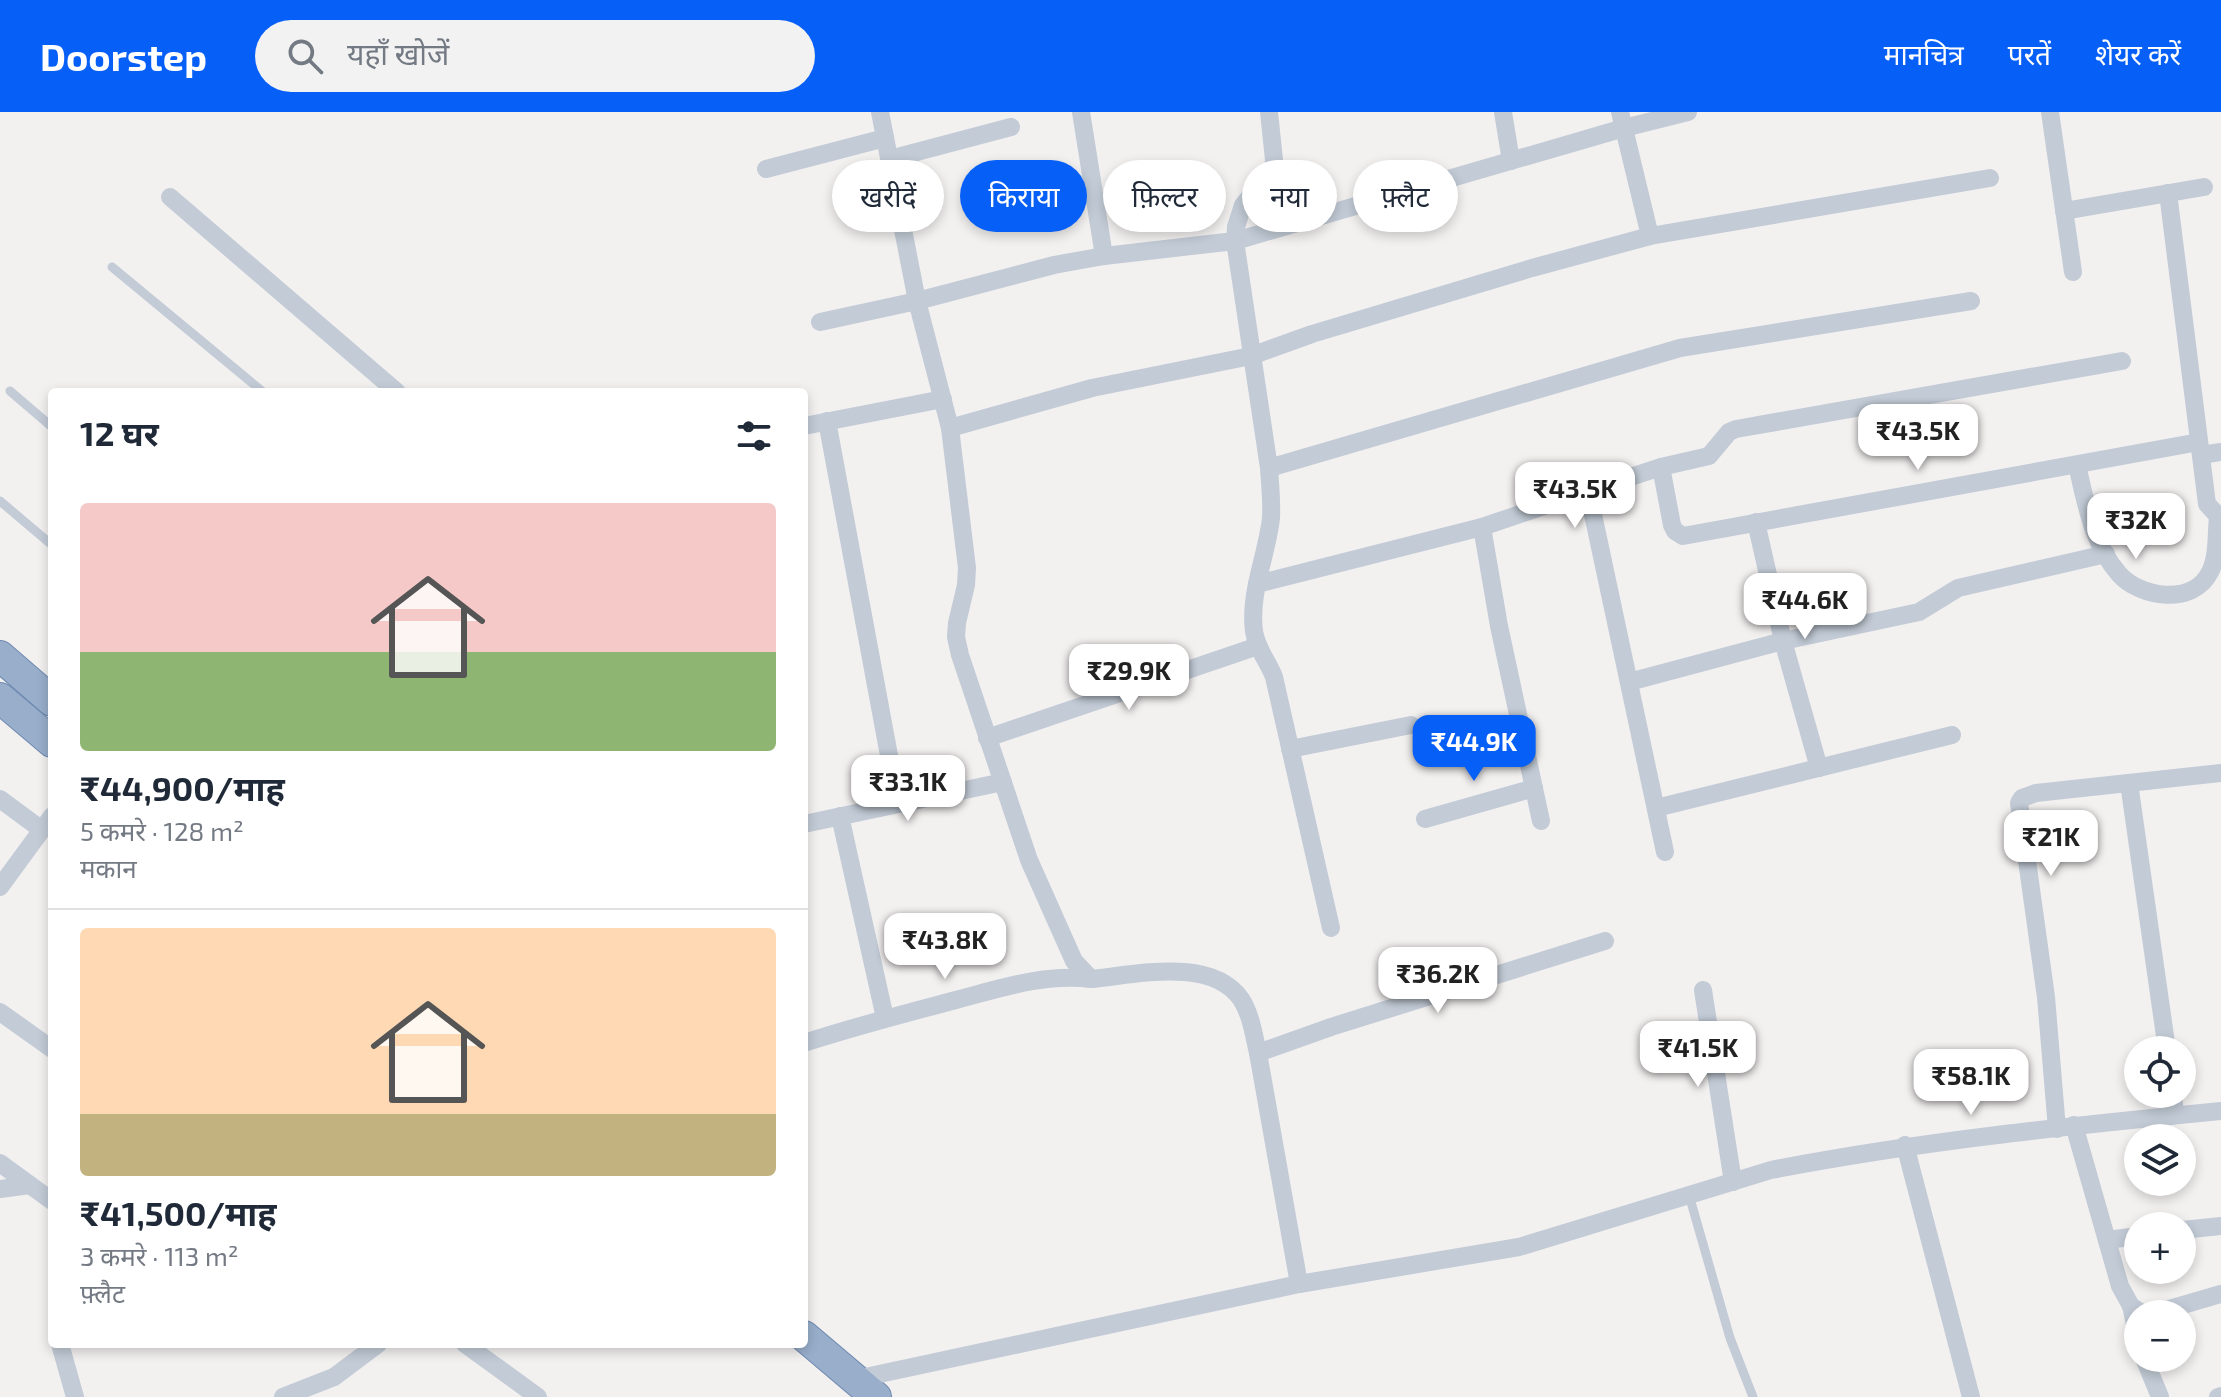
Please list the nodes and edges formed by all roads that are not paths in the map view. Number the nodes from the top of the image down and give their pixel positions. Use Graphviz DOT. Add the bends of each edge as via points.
graph roads {
  1 [pos="880,112"];
  2 [pos="1081,112"];
  3 [pos="1269,112"];
  4 [pos="1503,112"];
  5 [pos="1688,112"];
  6 [pos="2050,112"];
  7 [pos="1622,120"];
  8 [pos="1011,127"];
  9 [pos="885,138"];
  10 [pos="890,159"];
  11 [pos="1511,161"];
  12 [pos="766,169"];
  13 [pos="1990,178"];
  14 [pos="2204,187"];
  15 [pos="2168,193"];
  16 [pos="170,197"];
  17 [pos="2064,211"];
  18 [pos="1650,236"];
  19 [pos="1235,241"];
  20 [pos="1104,256"];
  21 [pos="112,267"];
  22 [pos="2073,272"];
  23 [pos="917,301"];
  24 [pos="1971,301"];
  25 [pos="820,322"];
  26 [pos="1251,356"];
  27 [pos="2122,361"];
  28 [pos="258,388"];
  29 [pos="392,388"];
  30 [pos="10,391"];
  31 [pos="943,399"];
  32 [pos="827,421"];
  33 [pos="48,424"];
  34 [pos="808,425"];
  35 [pos="950,428"];
  36 [pos="2200,448"];
  37 [pos="2221,452"];
  38 [pos="2077,465"];
  39 [pos="1661,467"];
  40 [pos="1269,468"];
  41 [pos="1588,491"];
  42 [pos="0,501"];
  43 [pos="2219,518"];
  44 [pos="1756,522"];
  45 [pos="1482,527"];
  46 [pos="48,542"];
  47 [pos="2106,554"];
  48 [pos="1257,584"];
  49 [pos="1783,641"];
  50 [pos="1258,646"];
  51 [pos="0,656"];
  52 [pos="1629,682"];
  53 [pos="0,698"];
  54 [pos="48,698"];
  55 [pos="1411,725"];
  56 [pos="1952,735"];
  57 [pos="987,738"];
  58 [pos="48,739"];
  59 [pos="1290,749"];
  60 [pos="1819,768"];
  61 [pos="2221,773"];
  62 [pos="1003,782"];
  63 [pos="2129,783"];
  64 [pos="1534,788"];
  65 [pos="0,799"];
  66 [pos="898,804"];
  67 [pos="1656,808"];
  68 [pos="840,816"];
  69 [pos="1425,819"];
  70 [pos="1541,821"];
  71 [pos="47,823"];
  72 [pos="808,823"];
  73 [pos="1665,852"];
  74 [pos="0,887"];
  75 [pos="1331,928"];
  76 [pos="1605,941"];
  77 [pos="1091,979"];
  78 [pos="1703,990"];
  79 [pos="0,1012"];
  80 [pos="885,1018"];
  81 [pos="2165,1036"];
  82 [pos="808,1042"];
  83 [pos="48,1046"];
  84 [pos="1258,1053"];
  85 [pos="2174,1108"];
  86 [pos="2221,1111"];
  87 [pos="2175,1115"];
  88 [pos="2066,1127"];
  89 [pos="1905,1145"];
  90 [pos="0,1163"];
  91 [pos="1733,1182"];
  92 [pos="30,1185"];
  93 [pos="0,1189"];
  94 [pos="1689,1195"];
  95 [pos="48,1198"];
  96 [pos="2221,1226"];
  97 [pos="2196,1229"];
  98 [pos="2124,1238"];
  99 [pos="2107,1240"];
  100 [pos="1299,1284"];
  101 [pos="2221,1294"];
  102 [pos="2130,1300"];
  103 [pos="2196,1301"];
  104 [pos="808,1340"];
  105 [pos="61,1348"];
  106 [pos="373,1348"];
  107 [pos="471,1348"];
  108 [pos="790,1348"];
  109 [pos="2150,1372"];
  110 [pos="860,1391"];
  111 [pos="75,1397"];
  112 [pos="283,1397"];
  113 [pos="538,1397"];
  114 [pos="1753,1397"];
  115 [pos="1971,1397"];
  116 [pos="2160,1397"];
  1 -- 9 [label="street"];
  2 -- 20 [label="street"];
  3 -- 19 [label="street" via="1273,169 1243,205"];
  4 -- 11 [label="street"];
  5 -- 7 [label="street"];
  6 -- 17 [label="street"];
  7 -- 11 [label="street"];
  7 -- 18 [label="street"];
  8 -- 10 [label="street"];
  9 -- 10 [label="street"];
  9 -- 12 [label="street"];
  10 -- 23 [label="street"];
  11 -- 19 [label="street"];
  13 -- 18 [label="street"];
  14 -- 15 [label="street"];
  15 -- 17 [label="street"];
  15 -- 36 [label="street"];
  16 -- 29 [label="street"];
  17 -- 22 [label="street"];
  18 -- 26 [label="street"];
  19 -- 20 [label="street"];
  19 -- 26 [label="street"];
  20 -- 23 [label="street"];
  21 -- 28 [label="lane"];
  23 -- 25 [label="street"];
  23 -- 31 [label="street"];
  24 -- 40 [label="street" via="1680,348"];
  26 -- 35 [label="street" via="1092,388"];
  26 -- 40 [label="street"];
  27 -- 39 [label="street" via="1736,429 1709,456"];
  30 -- 33 [label="lane"];
  31 -- 32 [label="street"];
  31 -- 35 [label="street"];
  32 -- 34 [label="street"];
  32 -- 66 [label="street"];
  35 -- 57 [label="street" via="967,568 956,637"];
  36 -- 37 [label="street"];
  36 -- 38 [label="street"];
  36 -- 43 [label="street" via="2207,504"];
  38 -- 44 [label="street"];
  38 -- 47 [label="street" via="2093,531"];
  39 -- 41 [label="street"];
  39 -- 44 [label="street" via="1678,534"];
  40 -- 48 [label="street" via="1271,518"];
  41 -- 45 [label="street"];
  41 -- 52 [label="street"];
  42 -- 46 [label="lane"];
  43 -- 47 [label="street" via="2210,572 2191,590 2170,595 2139,590"];
  44 -- 49 [label="street"];
  45 -- 48 [label="street"];
  45 -- 64 [label="street"];
  47 -- 49 [label="street" via="1958,588 1919,612"];
  48 -- 50 [label="street"];
  49 -- 52 [label="street"];
  49 -- 60 [label="street"];
  50 -- 57 [label="street"];
  50 -- 59 [label="street" via="1274,677"];
  51 -- 54 [label="highway"];
  52 -- 67 [label="street"];
  53 -- 58 [label="highway"];
  55 -- 59 [label="street"];
  56 -- 60 [label="street"];
  57 -- 62 [label="street"];
  59 -- 75 [label="street"];
  60 -- 67 [label="street"];
  61 -- 63 [label="street"];
  62 -- 66 [label="street"];
  62 -- 77 [label="street" via="1029,860 1074,961"];
  63 -- 81 [label="street"];
  63 -- 88 [label="street" via="2029,794 2019,803"];
  64 -- 69 [label="street"];
  64 -- 70 [label="street"];
  65 -- 71 [label="street"];
  66 -- 68 [label="street"];
  67 -- 73 [label="street"];
  68 -- 72 [label="street"];
  68 -- 80 [label="street"];
  71 -- 74 [label="street"];
  76 -- 84 [label="street"];
  77 -- 80 [label="street" via="1030,981"];
  77 -- 84 [label="street" via="1192,971 1216,979 1241,999"];
  78 -- 91 [label="street"];
  79 -- 83 [label="street"];
  80 -- 82 [label="street"];
  84 -- 100 [label="street"];
  85 -- 87 [label="street"];
  86 -- 87 [label="street"];
  87 -- 88 [label="street"];
  88 -- 89 [label="street"];
  88 -- 99 [label="street"];
  89 -- 91 [label="street"];
  89 -- 115 [label="street"];
  90 -- 92 [label="street"];
  91 -- 94 [label="street"];
  92 -- 93 [label="street"];
  92 -- 95 [label="street"];
  94 -- 100 [label="street" via="1519,1247"];
  94 -- 114 [label="lane" via="1730,1338"];
  96 -- 97 [label="street"];
  98 -- 99 [label="street"];
  99 -- 102 [label="street" via="2120,1286"];
  100 -- 110 [label="street"];
  101 -- 103 [label="street"];
  104 -- 110 [label="highway"];
  105 -- 111 [label="street"];
  106 -- 112 [label="street" via="334,1377"];
  107 -- 113 [label="street"];
  108 -- 110 [label="highway"];
  109 -- 116 [label="street"];
}
